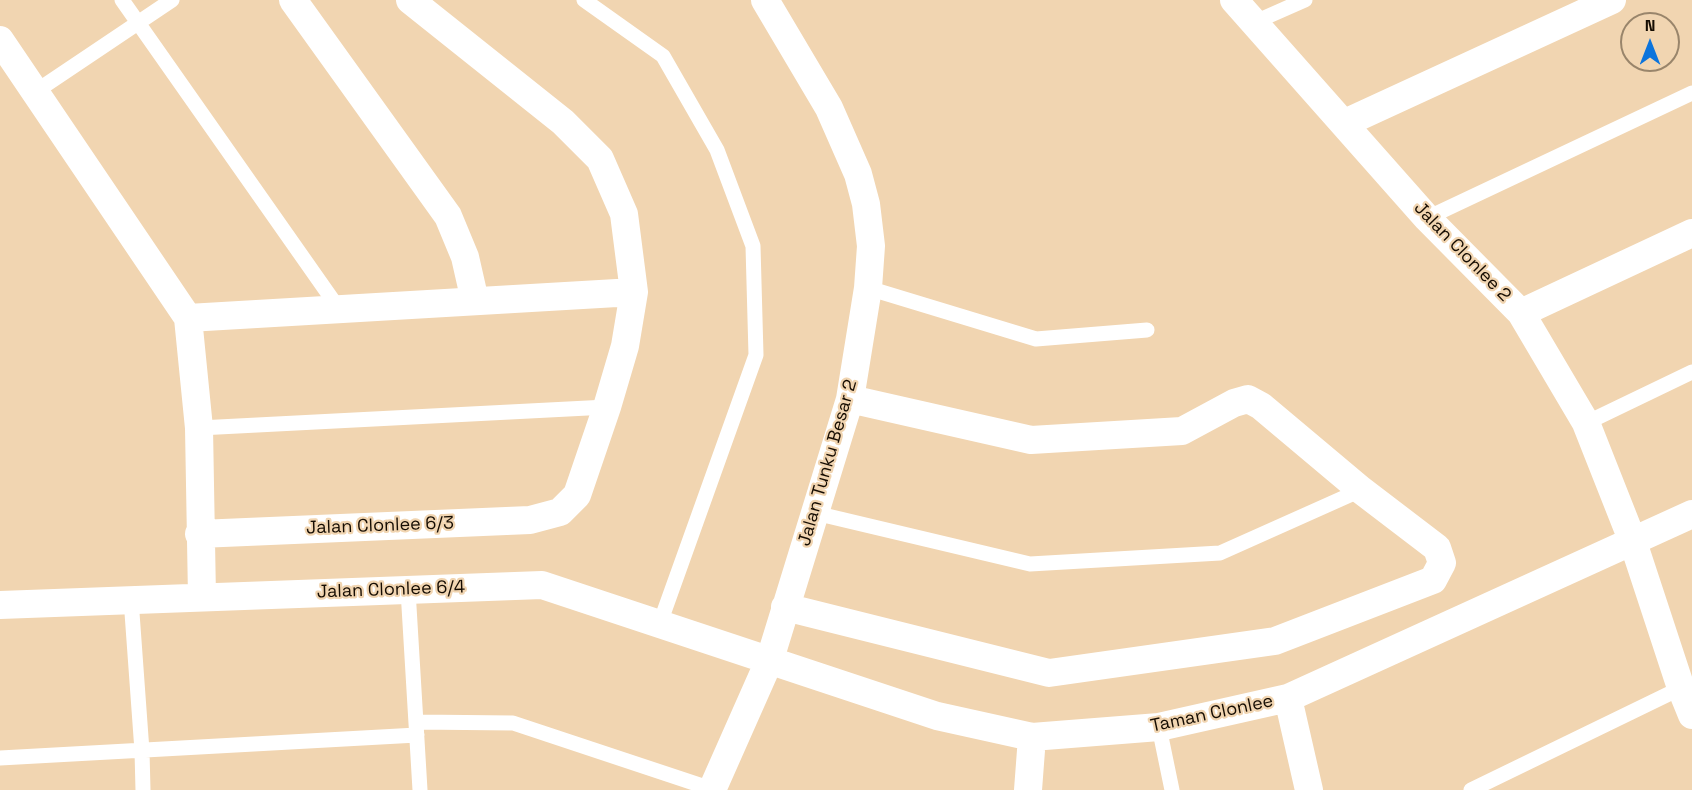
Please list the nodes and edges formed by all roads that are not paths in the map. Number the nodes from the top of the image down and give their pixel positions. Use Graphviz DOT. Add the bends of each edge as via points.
graph roads {
  1 [pos="122,0"];
  2 [pos="172,0"];
  3 [pos="410,0"];
  4 [pos="584,0"];
  5 [pos="765,0"];
  6 [pos="1234,0"];
  7 [pos="1305,0"];
  8 [pos="1612,0"];
  9 [pos="297,1"];
  10 [pos="1576,8"];
  11 [pos="1255,22"];
  12 [pos="139,24"];
  13 [pos="1,45"];
  14 [pos="36,92"];
  15 [pos="1692,93"];
  16 [pos="1345,123"];
  17 [pos="1427,218"];
  18 [pos="1692,233"];
  19 [pos="868,288"];
  20 [pos="634,292"];
  21 [pos="475,301"];
  22 [pos="339,309"];
  23 [pos="1521,313"];
  24 [pos="188,318"];
  25 [pos="1147,330"];
  26 [pos="1692,372"];
  27 [pos="850,399"];
  28 [pos="607,407"];
  29 [pos="1586,423"];
  30 [pos="198,428"];
  31 [pos="1361,490"];
  32 [pos="815,513"];
  33 [pos="1692,514"];
  34 [pos="199,534"];
  35 [pos="1633,542"];
  36 [pos="408,590"];
  37 [pos="202,597"];
  38 [pos="131,599"];
  39 [pos="0,605"];
  40 [pos="785,608"];
  41 [pos="660,623"];
  42 [pos="770,659"];
  43 [pos="1681,688"];
  44 [pos="1288,698"];
  45 [pos="1692,715"];
  46 [pos="1159,727"];
  47 [pos="417,729"];
  48 [pos="1032,737"];
  49 [pos="142,751"];
  50 [pos="0,758"];
  51 [pos="143,790"];
  52 [pos="420,790"];
  53 [pos="713,790"];
  54 [pos="1028,790"];
  55 [pos="1173,790"];
  56 [pos="1309,790"];
  57 [pos="1471,790"];
  1 -- 12 [label="lane"];
  2 -- 12 [label="lane"];
  3 -- 20 [label="street" via="563,122 600,159 624,214"];
  4 -- 41 [label="lane" via="663,56 717,150 753,246 756,355"];
  5 -- 19 [label="street, Jalan Tunku Besar 2" via="829,108 858,174 872,246"];
  6 -- 11 [label="street, Jalan Clonlee 2"];
  7 -- 11 [label="lane"];
  8 -- 10 [label="street"];
  9 -- 21 [label="street" via="448,216 465,257"];
  10 -- 16 [label="street"];
  11 -- 16 [label="street, Jalan Clonlee 2"];
  12 -- 14 [label="lane"];
  12 -- 22 [label="lane"];
  13 -- 14 [label="street"];
  14 -- 24 [label="street"];
  15 -- 17 [label="lane"];
  16 -- 17 [label="street, Jalan Clonlee 2"];
  17 -- 23 [label="street, Jalan Clonlee 2"];
  18 -- 23 [label="street"];
  19 -- 25 [label="lane" via="1036,339"];
  19 -- 27 [label="street, Jalan Tunku Besar 2"];
  20 -- 21 [label="street"];
  20 -- 28 [label="street" via="625,346"];
  21 -- 22 [label="street"];
  22 -- 24 [label="street"];
  23 -- 29 [label="street, Jalan Clonlee 2"];
  24 -- 30 [label="street"];
  26 -- 29 [label="lane"];
  27 -- 31 [label="street" via="1031,440 1182,430 1248,399"];
  27 -- 32 [label="street, Jalan Tunku Besar 2"];
  28 -- 30 [label="lane"];
  28 -- 34 [label="street, Jalan Clonlee 6/3" via="577,495 560,512 530,520"];
  29 -- 35 [label="street, Jalan Clonlee 2"];
  30 -- 34 [label="street"];
  31 -- 32 [label="lane" via="1220,554 1030,564"];
  31 -- 40 [label="street" via="1437,549 1442,563 1433,580 1275,641 1049,673"];
  32 -- 40 [label="street, Jalan Tunku Besar 2"];
  33 -- 35 [label="street, Taman Clonlee"];
  34 -- 37 [label="street"];
  35 -- 43 [label="street"];
  35 -- 44 [label="street, Taman Clonlee"];
  36 -- 37 [label="street, Jalan Clonlee 6/4"];
  36 -- 41 [label="street, Jalan Clonlee 6/4" via="542,585"];
  36 -- 47 [label="lane"];
  37 -- 38 [label="street, Jalan Clonlee 6/4"];
  38 -- 39 [label="street, Jalan Clonlee 6/4"];
  38 -- 49 [label="lane"];
  40 -- 42 [label="street, Jalan Tunku Besar 2"];
  41 -- 42 [label="street, Jalan Clonlee 6/4"];
  42 -- 48 [label="street, Taman Clonlee" via="937,716"];
  42 -- 53 [label="street, Jalan Tunku Besar 2"];
  43 -- 45 [label="street"];
  43 -- 57 [label="lane"];
  44 -- 46 [label="street, Taman Clonlee"];
  44 -- 56 [label="street"];
  46 -- 48 [label="street, Taman Clonlee"];
  46 -- 55 [label="lane"];
  47 -- 49 [label="lane"];
  47 -- 52 [label="lane"];
  47 -- 53 [label="lane" via="513,723"];
  48 -- 54 [label="street"];
  49 -- 50 [label="lane"];
  49 -- 51 [label="lane"];
}
